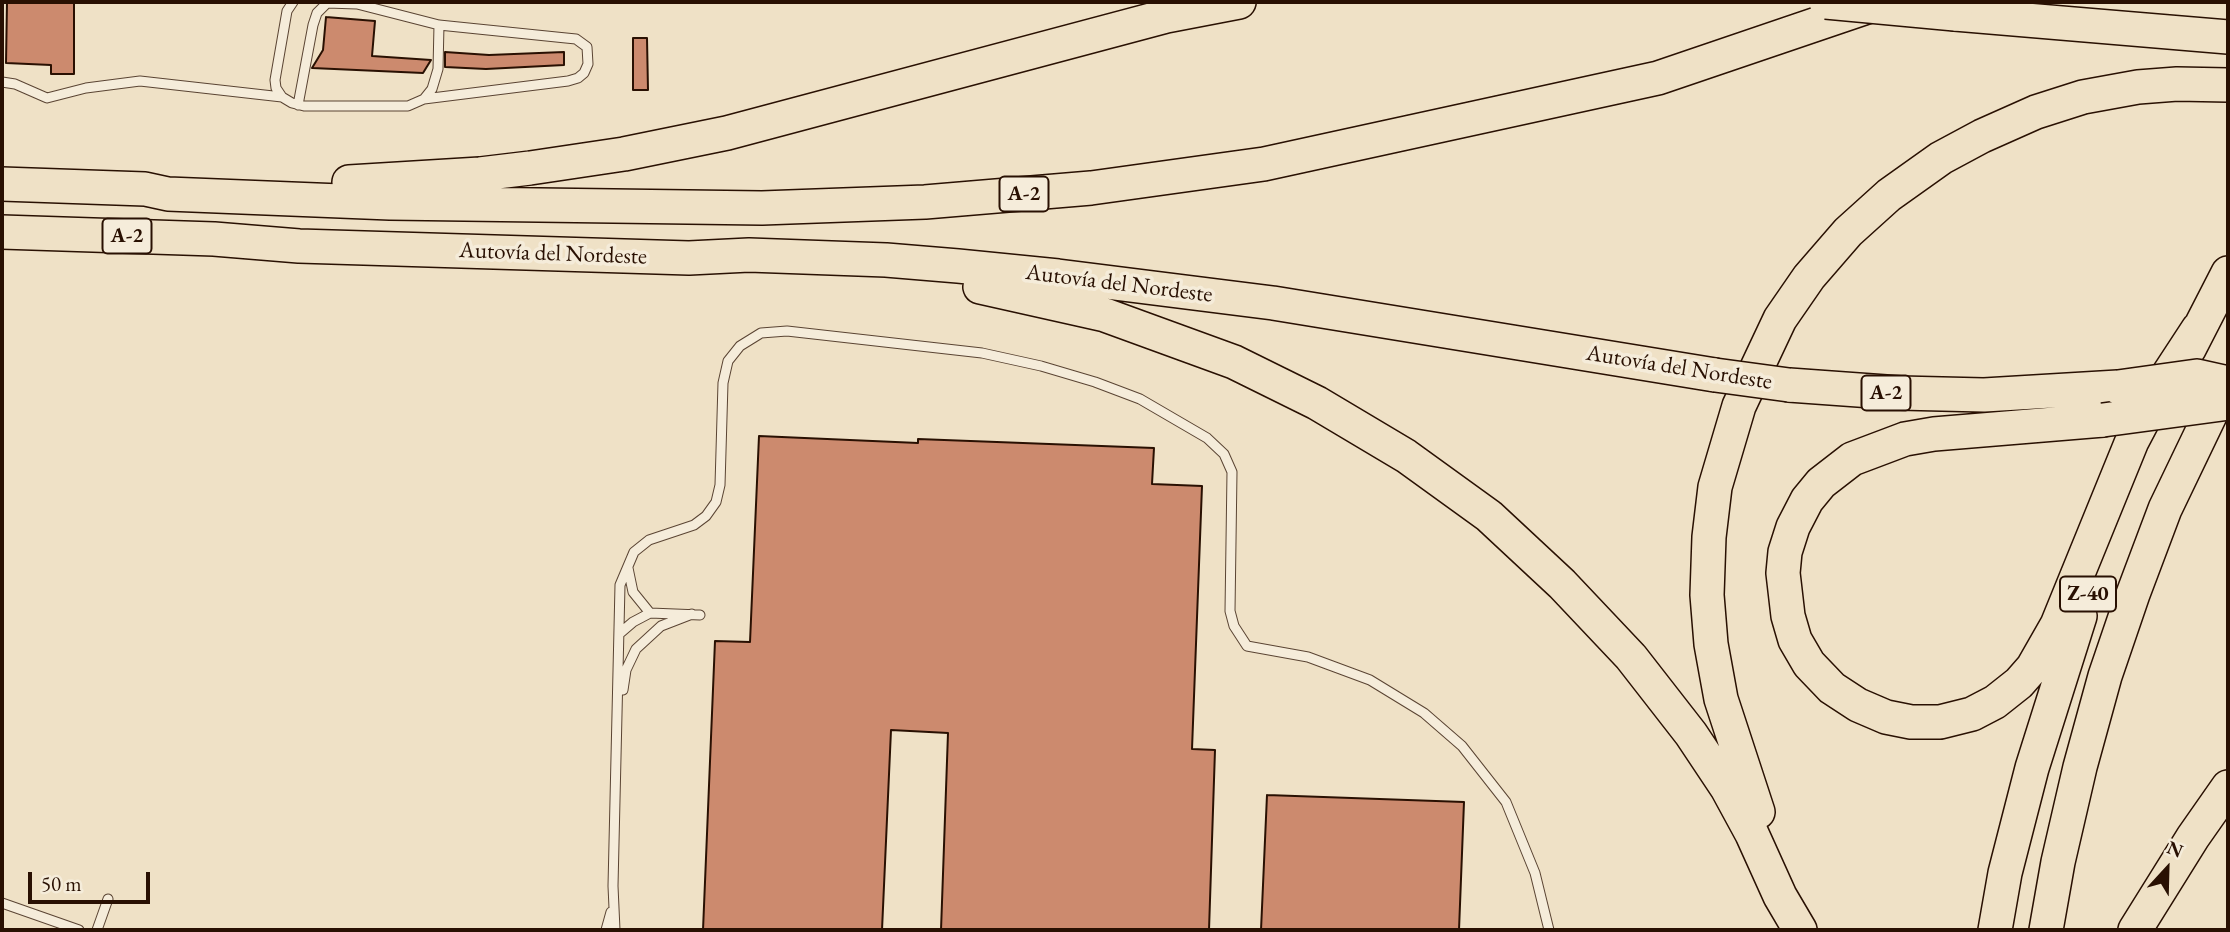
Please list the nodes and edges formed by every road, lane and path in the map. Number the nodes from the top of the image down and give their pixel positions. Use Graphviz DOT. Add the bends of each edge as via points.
graph roads {
  1 [pos="293,2"];
  2 [pos="1239,2"];
  3 [pos="1826,2"];
  4 [pos="1882,2"];
  5 [pos="285,6"];
  6 [pos="439,25"];
  7 [pos="2228,37"];
  8 [pos="2,82"];
  9 [pos="2228,85"];
  10 [pos="282,97"];
  11 [pos="424,100"];
  12 [pos="299,105"];
  13 [pos="2,184"];
  14 [pos="145,189"];
  15 [pos="2,232"];
  16 [pos="689,258"];
  17 [pos="2228,273"];
  18 [pos="2198,329"];
  19 [pos="2220,376"];
  20 [pos="2228,403"];
  21 [pos="627,566"];
  22 [pos="650,612"];
  23 [pos="619,634"];
  24 [pos="617,719"];
  25 [pos="2228,787"];
  26 [pos="613,886"];
  27 [pos="108,899"];
  28 [pos="2,902"];
  29 [pos="79,930"];
  30 [pos="97,930"];
  31 [pos="606,930"];
  32 [pos="615,930"];
  33 [pos="1549,930"];
  34 [pos="1801,930"];
  35 [pos="1995,930"];
  36 [pos="2046,930"];
  37 [pos="2135,930"];
  1 -- 5 [label="lane"];
  2 -- 14 [label="highway" via="1166,16 727,133 624,154 430,178 293,184 167,181"];
  3 -- 7 [label="highway, bridge"];
  4 -- 14 [label="highway, Autovía del Nordeste / A-2" via="1658,78 1264,164 1091,188 925,202 762,208 390,203 168,194"];
  5 -- 10 [label="lane" via="275,80"];
  6 -- 11 [label="lane" via="438,69"];
  6 -- 11 [label="lane" via="576,39 587,47 588,64 584,73 568,82"];
  6 -- 12 [label="lane" via="356,4 327,3 313,26"];
  8 -- 10 [label="lane" via="47,98 140,81"];
  9 -- 34 [label="highway" via="2137,87 2082,97 2036,112 1941,158 1848,232 1809,277 1761,356 1739,406 1715,487 1707,595 1721,699"];
  10 -- 12 [label="lane"];
  11 -- 12 [label="lane" via="408,106"];
  13 -- 14 [label="highway, Autovía del Nordeste / A-2"];
  15 -- 16 [label="highway, Autovía del Nordeste / A-2"];
  16 -- 19 [label="highway, Autovía del Nordeste / A-2, bridge" via="749,255 886,260 1058,276 1273,303 1715,375 1865,391 2027,393"];
  16 -- 34 [label="highway" via="743,268 941,281 1105,315 1234,362 1317,403 1406,456 1489,516 1562,583 1632,657 1727,788"];
  17 -- 18 [label="highway, Z-40"];
  18 -- 20 [label="highway, bridge" via="2162,384 2137,431 2057,625 2019,683 1972,714 1940,722 1911,722 1858,705 1808,664 1787,616 1785,552 1807,500 1841,467 1879,447 1934,434 2103,420"];
  18 -- 35 [label="highway, Z-40" via="2127,491 2061,673 2005,873"];
  19 -- 36 [label="highway, Z-40" via="2165,509 2105,676 2058,862"];
  21 -- 22 [label="lane" via="633,592"];
  21 -- 23 [label="lane" via="620,585"];
  21 -- 33 [label="lane" via="634,552 649,540 694,525 716,502 728,361 740,345 761,333 787,331 982,354 1095,382 1140,399 1207,438 1224,454 1232,472 1230,611 1247,646 1308,657 1370,680 1424,713 1462,746 1506,802 1535,873"];
  22 -- 23 [label="lane"];
  22 -- 24 [label="lane" via="696,615 661,626 636,649 626,670"];
  23 -- 24 [label="lane"];
  24 -- 26 [label="lane"];
  25 -- 37 [label="highway"];
  26 -- 31 [label="lane"];
  26 -- 32 [label="lane"];
  27 -- 30 [label="lane"];
  28 -- 29 [label="lane"];
}
